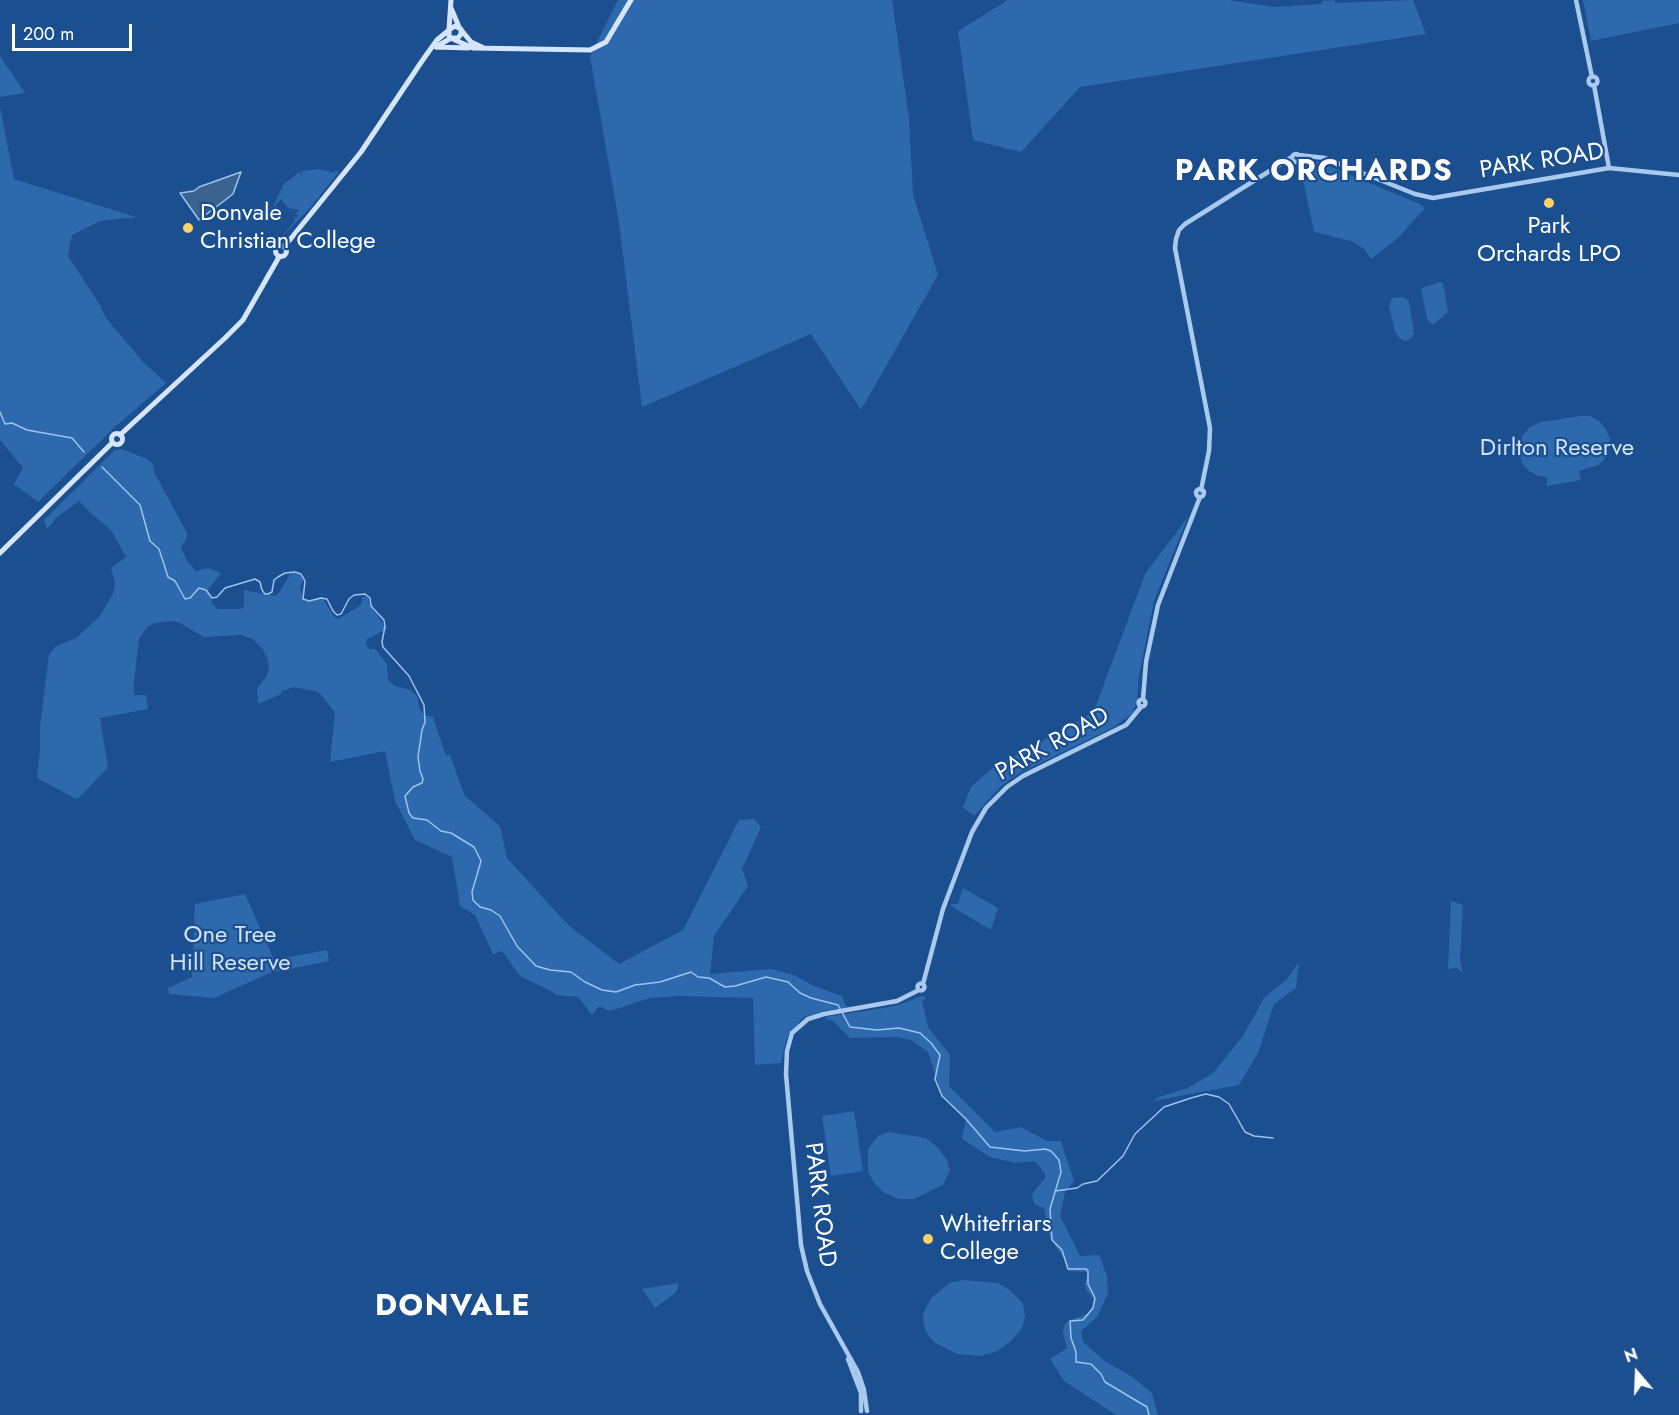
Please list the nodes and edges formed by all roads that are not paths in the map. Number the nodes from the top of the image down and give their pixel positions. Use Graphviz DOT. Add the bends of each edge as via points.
graph roads {
  1 [pos="631,0"];
  2 [pos="1576,0"];
  3 [pos="450,3"];
  4 [pos="449,29"];
  5 [pos="461,29"];
  6 [pos="452,38"];
  7 [pos="436,47"];
  8 [pos="473,48"];
  9 [pos="486,48"];
  10 [pos="427,53"];
  11 [pos="1609,168"];
  12 [pos="1679,175"];
  13 [pos="0,553"];
  14 [pos="864,1413"];
  1 -- 9 [label="main road" via="608,39 596,49"];
  2 -- 11 [label="street" via="1592,76 1597,80 1594,85"];
  3 -- 4 [label="main road"];
  3 -- 5 [label="main road"];
  4 -- 5 [label="main road"];
  4 -- 6 [label="main road"];
  4 -- 10 [label="main road"];
  5 -- 6 [label="main road" via="459,38"];
  5 -- 9 [label="main road" via="470,41"];
  6 -- 7 [label="main road"];
  6 -- 8 [label="main road"];
  7 -- 8 [label="main road"];
  7 -- 10 [label="main road"];
  8 -- 9 [label="main road"];
  10 -- 13 [label="main road" via="361,152 284,247 285,254 279,256 243,320 120,435 121,442 112,442"];
  11 -- 12 [label="street, PARK ROAD"];
  11 -- 14 [label="street, PARK ROAD" via="1433,198 1325,158 1299,158 1295,154 1178,232 1175,246 1210,428 1209,451 1201,490 1196,493 1200,497 1158,605 1146,662 1146,704 1126,725 1023,776 986,808 972,832 943,909 924,989 897,1001 808,1019 792,1033 788,1045 786,1065 801,1245 813,1288 859,1387"];
}
